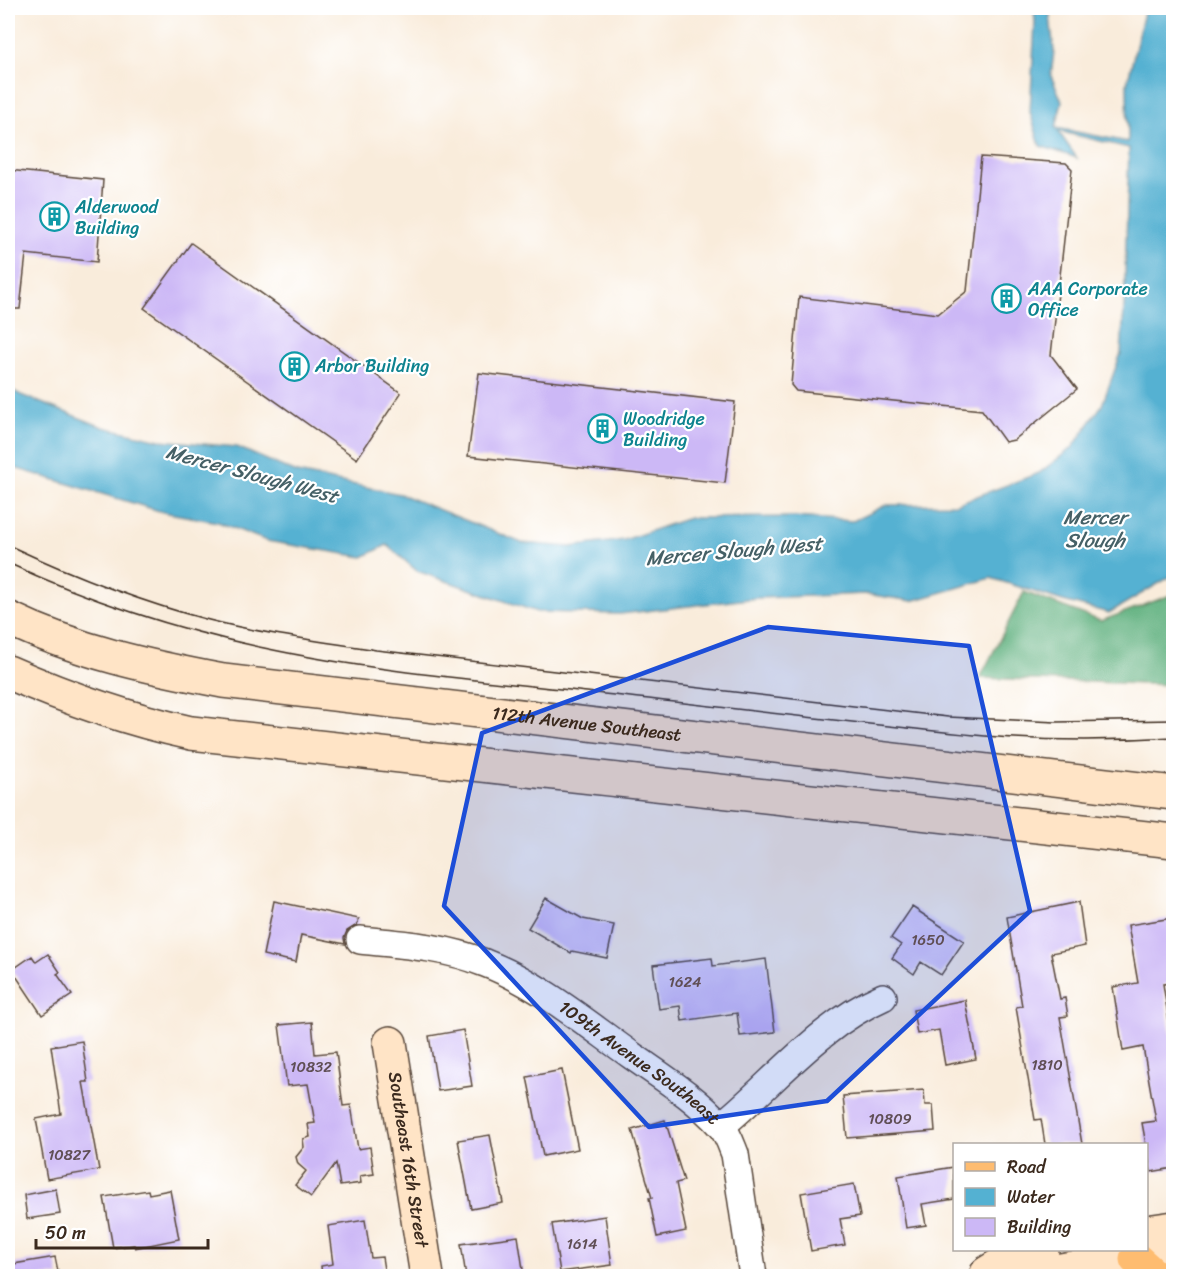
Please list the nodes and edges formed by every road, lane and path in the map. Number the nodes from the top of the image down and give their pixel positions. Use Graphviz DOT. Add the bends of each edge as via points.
graph roads {
  1 [pos="8,618"];
  2 [pos="8,672"];
  3 [pos="1173,793"];
  4 [pos="1173,841"];
  5 [pos="360,940"];
  6 [pos="883,997"];
  7 [pos="390,1043"];
  8 [pos="721,1126"];
  9 [pos="1173,1228"];
  10 [pos="1034,1251"];
  11 [pos="1173,1251"];
  12 [pos="1146,1256"];
  13 [pos="975,1275"];
  14 [pos="427,1276"];
  15 [pos="753,1276"];
  16 [pos="1020,1276"];
  17 [pos="1025,1276"];
  1 -- 3 [label="main road, 112th Avenue Southeast" via="78,647 153,668 223,681"];
  2 -- 4 [label="main road" via="92,706 190,733"];
  5 -- 8 [label="street, 109th Avenue Southeast" via="456,952 523,981 695,1101"];
  6 -- 8 [label="street, 109th Avenue Southeast" via="835,1024"];
  7 -- 14 [label="main road, Southeast 16th Street"];
  8 -- 15 [label="street" via="735,1154"];
  9 -- 12 [label="main road"];
  10 -- 13 [label="main road" via="1019,1253"];
  11 -- 12 [label="main road"];
  12 -- 17 [label="main road"];
  13 -- 16 [label="main road"];
}
